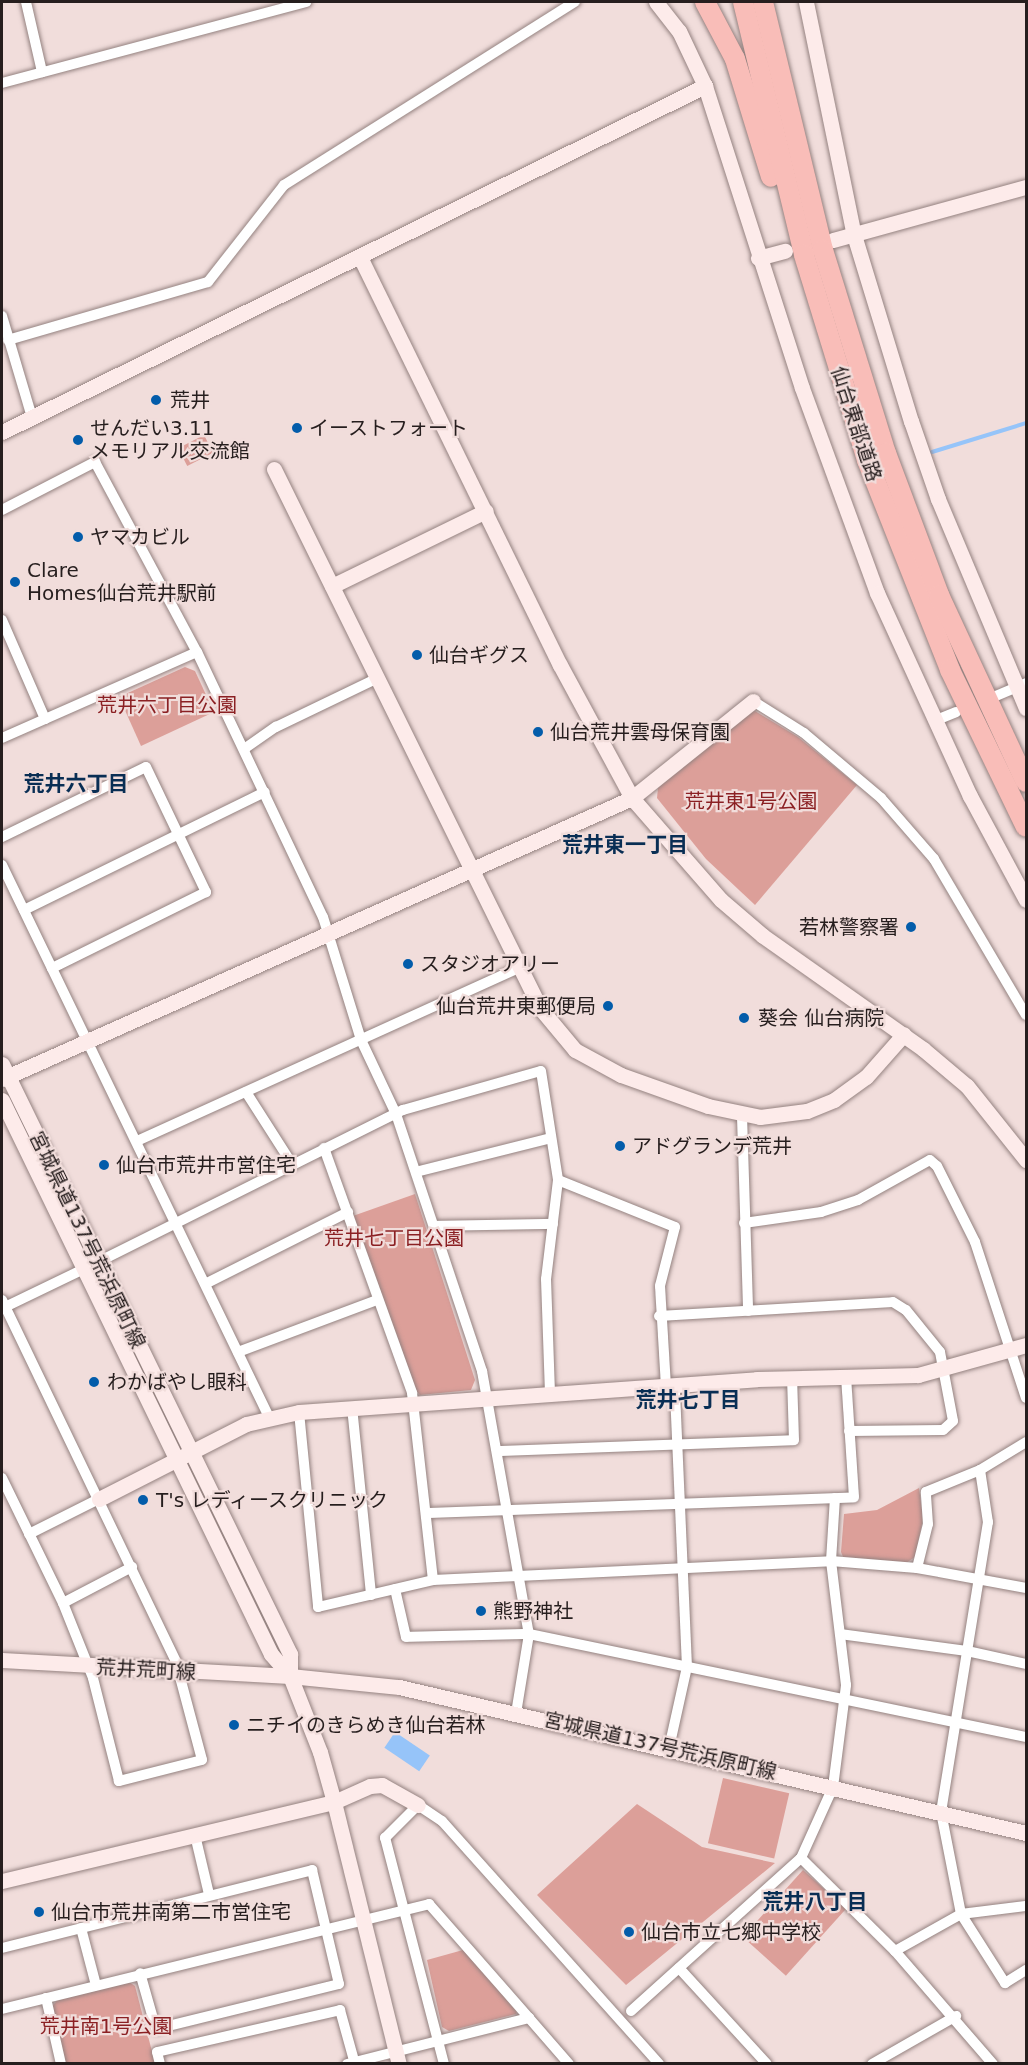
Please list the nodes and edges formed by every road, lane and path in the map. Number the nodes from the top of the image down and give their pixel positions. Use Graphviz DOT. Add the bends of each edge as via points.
graph roads {
  1 [pos="26,2"];
  2 [pos="306,2"];
  3 [pos="575,2"];
  4 [pos="656,2"];
  5 [pos="705,2"];
  6 [pos="743,2"];
  7 [pos="765,2"];
  8 [pos="806,2"];
  9 [pos="42,72"];
  10 [pos="2,83"];
  11 [pos="705,86"];
  12 [pos="1026,187"];
  13 [pos="854,235"];
  14 [pos="833,240"];
  15 [pos="785,251"];
  16 [pos="360,257"];
  17 [pos="758,258"];
  18 [pos="2,316"];
  19 [pos="8,340"];
  20 [pos="844,389"];
  21 [pos="32,417"];
  22 [pos="2,432"];
  23 [pos="274,469"];
  24 [pos="2,510"];
  25 [pos="486,511"];
  26 [pos="332,586"];
  27 [pos="2,620"];
  28 [pos="197,652"];
  29 [pos="378,678"];
  30 [pos="1021,686"];
  31 [pos="996,696"];
  32 [pos="753,701"];
  33 [pos="1026,708"];
  34 [pos="956,712"];
  35 [pos="45,719"];
  36 [pos="934,722"];
  37 [pos="2,738"];
  38 [pos="244,748"];
  39 [pos="1026,782"];
  40 [pos="265,792"];
  41 [pos="632,798"];
  42 [pos="1026,827"];
  43 [pos="178,833"];
  44 [pos="2,837"];
  45 [pos="2,865"];
  46 [pos="471,870"];
  47 [pos="1026,900"];
  48 [pos="24,910"];
  49 [pos="327,934"];
  50 [pos="520,967"];
  51 [pos="52,968"];
  52 [pos="1026,1015"];
  53 [pos="904,1034"];
  54 [pos="361,1040"];
  55 [pos="87,1042"];
  56 [pos="4,1074"];
  57 [pos="246,1092"];
  58 [pos="2,1100"];
  59 [pos="396,1114"];
  60 [pos="742,1116"];
  61 [pos="551,1138"];
  62 [pos="137,1141"];
  63 [pos="324,1148"];
  64 [pos="1026,1160"];
  65 [pos="292,1164"];
  66 [pos="416,1172"];
  67 [pos="558,1180"];
  68 [pos="348,1212"];
  69 [pos="176,1222"];
  70 [pos="744,1223"];
  71 [pos="553,1224"];
  72 [pos="434,1226"];
  73 [pos="91,1265"];
  74 [pos="207,1283"];
  75 [pos="377,1300"];
  76 [pos="3,1304"];
  77 [pos="748,1311"];
  78 [pos="659,1316"];
  79 [pos="1020,1347"];
  80 [pos="238,1352"];
  81 [pos="945,1368"];
  82 [pos="846,1377"];
  83 [pos="792,1378"];
  84 [pos="671,1388"];
  85 [pos="550,1395"];
  86 [pos="487,1397"];
  87 [pos="1026,1398"];
  88 [pos="413,1402"];
  89 [pos="352,1407"];
  90 [pos="299,1412"];
  91 [pos="269,1417"];
  92 [pos="849,1431"];
  93 [pos="1026,1442"];
  94 [pos="679,1444"];
  95 [pos="499,1451"];
  96 [pos="185,1456"];
  97 [pos="980,1470"];
  98 [pos="2,1479"];
  99 [pos="835,1498"];
  100 [pos="99,1499"];
  101 [pos="682,1503"];
  102 [pos="508,1507"];
  103 [pos="428,1513"];
  104 [pos="29,1534"];
  105 [pos="831,1561"];
  106 [pos="132,1567"];
  107 [pos="685,1568"];
  108 [pos="916,1568"];
  109 [pos="519,1576"];
  110 [pos="433,1580"];
  111 [pos="978,1580"];
  112 [pos="1026,1588"];
  113 [pos="395,1589"];
  114 [pos="371,1595"];
  115 [pos="63,1603"];
  116 [pos="529,1634"];
  117 [pos="840,1634"];
  118 [pos="967,1651"];
  119 [pos="2,1660"];
  120 [pos="1026,1664"];
  121 [pos="88,1666"];
  122 [pos="687,1667"];
  123 [pos="177,1672"];
  124 [pos="290,1676"];
  125 [pos="844,1699"];
  126 [pos="516,1713"];
  127 [pos="956,1720"];
  128 [pos="1026,1737"];
  129 [pos="669,1748"];
  130 [pos="833,1787"];
  131 [pos="334,1802"];
  132 [pos="418,1805"];
  133 [pos="941,1812"];
  134 [pos="1026,1833"];
  135 [pos="195,1834"];
  136 [pos="801,1858"];
  137 [pos="2,1881"];
  138 [pos="209,1894"];
  139 [pos="1026,1906"];
  140 [pos="404,1910"];
  141 [pos="961,1914"];
  142 [pos="364,1919"];
  143 [pos="326,1927"];
  144 [pos="81,1928"];
  145 [pos="2,1947"];
  146 [pos="895,1951"];
  147 [pos="679,1968"];
  148 [pos="1026,1970"];
  149 [pos="140,1973"];
  150 [pos="96,1985"];
  151 [pos="46,1998"];
  152 [pos="2,2009"];
  153 [pos="631,2011"];
  154 [pos="956,2016"];
  155 [pos="529,2018"];
  156 [pos="438,2041"];
  157 [pos="397,2057"];
  158 [pos="352,2063"];
  159 [pos="61,2064"];
  160 [pos="160,2064"];
  161 [pos="444,2064"];
  162 [pos="569,2064"];
  163 [pos="659,2064"];
  164 [pos="767,2064"];
  165 [pos="873,2064"];
  166 [pos="993,2064"];
  1 -- 9 [label="street"];
  2 -- 9 [label="street"];
  3 -- 19 [label="street" via="284,185 208,282"];
  4 -- 11 [label="street" via="679,31"];
  5 -- 20 [label="highway" via="735,59 795,258"];
  6 -- 20 [label="highway, 仙台東部道路" via="788,196"];
  7 -- 39 [label="highway, 仙台東部道路" via="823,250 886,453 939,595"];
  8 -- 13 [label="street"];
  9 -- 10 [label="street"];
  11 -- 16 [label="street"];
  11 -- 17 [label="street"];
  12 -- 13 [label="street"];
  13 -- 14 [label="street"];
  13 -- 30 [label="street" via="934,488"];
  15 -- 17 [label="street"];
  16 -- 21 [label="street"];
  16 -- 25 [label="street"];
  17 -- 36 [label="street" via="873,582"];
  18 -- 19 [label="street"];
  19 -- 21 [label="street"];
  20 -- 42 [label="highway, 仙台東部道路" via="920,600"];
  21 -- 22 [label="street"];
  23 -- 26 [label="street"];
  24 -- 28 [label="street" via="95,462"];
  25 -- 26 [label="street"];
  25 -- 41 [label="street" via="560,665"];
  26 -- 29 [label="street"];
  27 -- 35 [label="street"];
  28 -- 35 [label="street"];
  28 -- 38 [label="street"];
  29 -- 38 [label="street" via="276,727"];
  29 -- 46 [label="street"];
  30 -- 31 [label="street"];
  30 -- 33 [label="street"];
  32 -- 41 [label="street"];
  32 -- 52 [label="street" via="804,733 881,798 934,859"];
  34 -- 36 [label="street"];
  35 -- 37 [label="street"];
  36 -- 47 [label="street"];
  38 -- 40 [label="street"];
  40 -- 43 [label="street"];
  40 -- 49 [label="street"];
  41 -- 46 [label="street"];
  41 -- 53 [label="street" via="721,900 763,936"];
  43 -- 44 [label="street" via="146,767"];
  43 -- 48 [label="street"];
  43 -- 51 [label="street" via="206,892"];
  45 -- 48 [label="street"];
  46 -- 49 [label="street"];
  46 -- 50 [label="street"];
  48 -- 51 [label="street"];
  49 -- 54 [label="street"];
  49 -- 55 [label="street"];
  50 -- 54 [label="street"];
  50 -- 60 [label="street" via="551,1026 587,1060 621,1076"];
  51 -- 55 [label="street"];
  53 -- 60 [label="street" via="866,1077 834,1100 784,1115"];
  53 -- 64 [label="street" via="967,1086"];
  54 -- 57 [label="street"];
  54 -- 59 [label="street"];
  55 -- 56 [label="street"];
  55 -- 62 [label="street"];
  56 -- 73 [label="street, 宮城県道137号荒浜原町線"];
  57 -- 62 [label="street"];
  57 -- 65 [label="street"];
  58 -- 73 [label="street, 宮城県道137号荒浜原町線"];
  59 -- 61 [label="street" via="540,1071"];
  59 -- 63 [label="street"];
  59 -- 66 [label="street"];
  60 -- 70 [label="street"];
  61 -- 66 [label="street"];
  61 -- 67 [label="street"];
  62 -- 69 [label="street"];
  63 -- 65 [label="street"];
  63 -- 68 [label="street"];
  65 -- 69 [label="street"];
  66 -- 72 [label="street"];
  67 -- 71 [label="street"];
  67 -- 78 [label="street" via="675,1227 660,1286"];
  68 -- 74 [label="street"];
  68 -- 75 [label="street"];
  69 -- 73 [label="street"];
  69 -- 74 [label="street"];
  70 -- 77 [label="street"];
  70 -- 79 [label="street" via="820,1212 858,1200 930,1160 937,1166 975,1242"];
  71 -- 72 [label="street"];
  71 -- 85 [label="street" via="546,1280"];
  72 -- 86 [label="street"];
  73 -- 76 [label="street"];
  73 -- 96 [label="street, 宮城県道137号荒浜原町線"];
  74 -- 80 [label="street"];
  75 -- 80 [label="street"];
  75 -- 88 [label="street"];
  76 -- 100 [label="street"];
  77 -- 78 [label="street"];
  77 -- 81 [label="street" via="893,1302 906,1310 940,1352"];
  78 -- 84 [label="street"];
  79 -- 81 [label="street"];
  79 -- 87 [label="street"];
  80 -- 91 [label="street"];
  81 -- 82 [label="street" via="918,1374"];
  81 -- 92 [label="street" via="953,1421 943,1430"];
  82 -- 83 [label="street"];
  82 -- 92 [label="street"];
  83 -- 84 [label="street"];
  83 -- 94 [label="street" via="794,1440"];
  84 -- 85 [label="street"];
  84 -- 94 [label="street"];
  85 -- 86 [label="street"];
  86 -- 88 [label="street"];
  86 -- 95 [label="street"];
  88 -- 89 [label="street"];
  88 -- 103 [label="street"];
  89 -- 90 [label="street"];
  89 -- 114 [label="street"];
  90 -- 91 [label="street"];
  90 -- 114 [label="street" via="318,1607"];
  91 -- 96 [label="street" via="246,1424"];
  92 -- 99 [label="street" via="854,1497"];
  93 -- 97 [label="street"];
  94 -- 95 [label="street"];
  94 -- 101 [label="street"];
  95 -- 102 [label="street"];
  96 -- 100 [label="street"];
  96 -- 124 [label="street, 宮城県道137号荒浜原町線" via="271,1654"];
  97 -- 108 [label="street" via="926,1492 928,1524"];
  97 -- 111 [label="street" via="988,1521"];
  98 -- 104 [label="street"];
  99 -- 101 [label="street"];
  99 -- 105 [label="street"];
  100 -- 104 [label="street"];
  100 -- 106 [label="street"];
  101 -- 102 [label="street"];
  101 -- 107 [label="street"];
  102 -- 103 [label="street"];
  102 -- 109 [label="street"];
  103 -- 110 [label="street"];
  104 -- 115 [label="street"];
  105 -- 107 [label="street"];
  105 -- 108 [label="street"];
  105 -- 117 [label="street"];
  106 -- 115 [label="street"];
  106 -- 123 [label="street" via="177,1662"];
  107 -- 109 [label="street"];
  107 -- 122 [label="street"];
  108 -- 111 [label="street"];
  109 -- 110 [label="street"];
  109 -- 116 [label="street"];
  110 -- 113 [label="street"];
  111 -- 112 [label="street"];
  111 -- 118 [label="street"];
  113 -- 114 [label="street"];
  113 -- 116 [label="street" via="406,1637"];
  115 -- 121 [label="street"];
  116 -- 122 [label="street"];
  116 -- 126 [label="street"];
  117 -- 118 [label="street"];
  117 -- 125 [label="street"];
  118 -- 120 [label="street"];
  118 -- 127 [label="street"];
  119 -- 121 [label="street, 荒井荒町線"];
  121 -- 123 [label="street, 荒井荒町線"];
  121 -- 123 [label="street" via="119,1781 202,1760"];
  122 -- 125 [label="street"];
  122 -- 129 [label="street"];
  123 -- 124 [label="street, 荒井荒町線"];
  124 -- 126 [label="street, 宮城県道137号荒浜原町線" via="399,1687"];
  124 -- 131 [label="street" via="320,1752"];
  125 -- 127 [label="street"];
  125 -- 130 [label="street"];
  126 -- 129 [label="street, 宮城県道137号荒浜原町線"];
  127 -- 128 [label="street"];
  127 -- 133 [label="street"];
  129 -- 130 [label="street, 宮城県道137号荒浜原町線"];
  130 -- 133 [label="street, 宮城県道137号荒浜原町線"];
  130 -- 136 [label="street"];
  131 -- 132 [label="street" via="382,1785"];
  131 -- 135 [label="street"];
  131 -- 142 [label="street"];
  132 -- 140 [label="street" via="385,1838"];
  132 -- 163 [label="street" via="442,1821"];
  133 -- 134 [label="street, 宮城県道137号荒浜原町線"];
  133 -- 141 [label="street"];
  135 -- 137 [label="street"];
  135 -- 138 [label="street"];
  136 -- 146 [label="street"];
  136 -- 147 [label="street"];
  138 -- 143 [label="street" via="312,1870"];
  138 -- 144 [label="street"];
  139 -- 141 [label="street"];
  140 -- 142 [label="street"];
  140 -- 155 [label="street" via="429,1904"];
  140 -- 156 [label="street"];
  141 -- 146 [label="street"];
  141 -- 148 [label="street" via="1005,1983"];
  142 -- 143 [label="street"];
  142 -- 157 [label="street"];
  143 -- 149 [label="street"];
  143 -- 149 [label="street" via="339,1984 156,2029"];
  144 -- 145 [label="street"];
  144 -- 150 [label="street"];
  146 -- 154 [label="street"];
  147 -- 153 [label="street"];
  147 -- 164 [label="street"];
  149 -- 150 [label="street"];
  150 -- 151 [label="street"];
  151 -- 152 [label="street"];
  151 -- 159 [label="street"];
  154 -- 165 [label="street"];
  154 -- 166 [label="street"];
  155 -- 156 [label="street"];
  155 -- 162 [label="street"];
  156 -- 157 [label="street"];
  156 -- 161 [label="street"];
  157 -- 158 [label="street"];
  158 -- 160 [label="street" via="340,2010 157,2052"];
}
